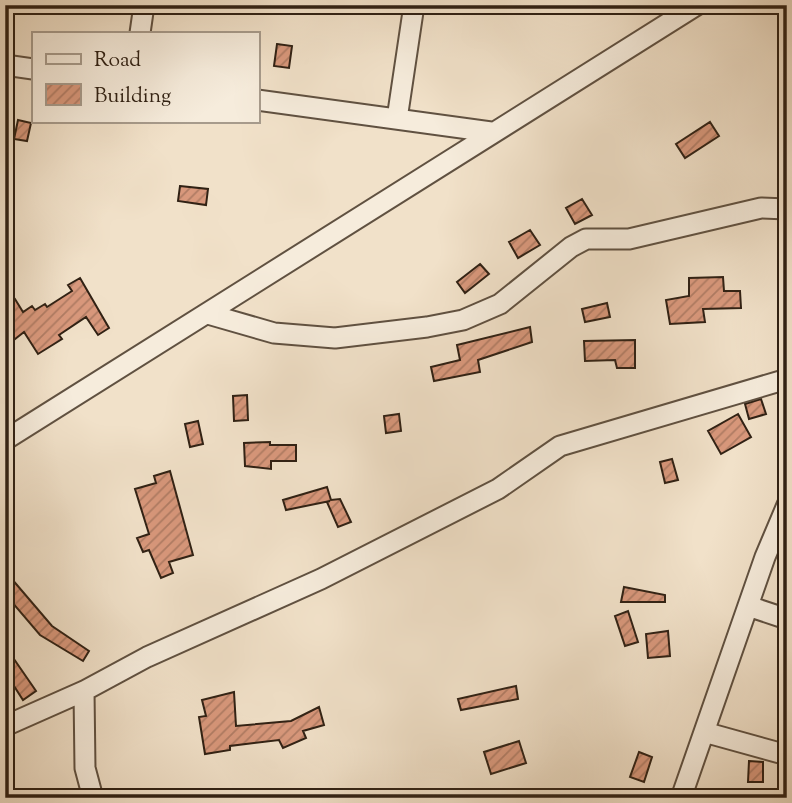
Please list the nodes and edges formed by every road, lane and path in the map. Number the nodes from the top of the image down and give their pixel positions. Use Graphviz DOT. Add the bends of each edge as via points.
graph roads {
  1 [pos="144,5"];
  2 [pos="414,5"];
  3 [pos="697,5"];
  4 [pos="140,32"];
  5 [pos="5,65"];
  6 [pos="32,69"];
  7 [pos="259,100"];
  8 [pos="397,119"];
  9 [pos="491,132"];
  10 [pos="787,209"];
  11 [pos="208,314"];
  12 [pos="787,379"];
  13 [pos="5,440"];
  14 [pos="787,505"];
  15 [pos="748,606"];
  16 [pos="787,619"];
  17 [pos="83,691"];
  18 [pos="5,726"];
  19 [pos="704,732"];
  20 [pos="787,755"];
  21 [pos="93,798"];
  22 [pos="681,798"];
  1 -- 4 [label="street"];
  2 -- 8 [label="street"];
  3 -- 9 [label="street"];
  5 -- 6 [label="street"];
  7 -- 8 [label="street"];
  8 -- 9 [label="street"];
  9 -- 11 [label="street"];
  10 -- 11 [label="street" via="761,208 629,239 586,239 500,304 463,320 427,327 335,338 274,333"];
  11 -- 13 [label="street"];
  12 -- 17 [label="street" via="560,446 498,489"];
  14 -- 15 [label="street"];
  15 -- 16 [label="street"];
  15 -- 19 [label="street"];
  17 -- 18 [label="street"];
  17 -- 21 [label="street" via="85,768"];
  19 -- 20 [label="street"];
  19 -- 22 [label="street"];
}
